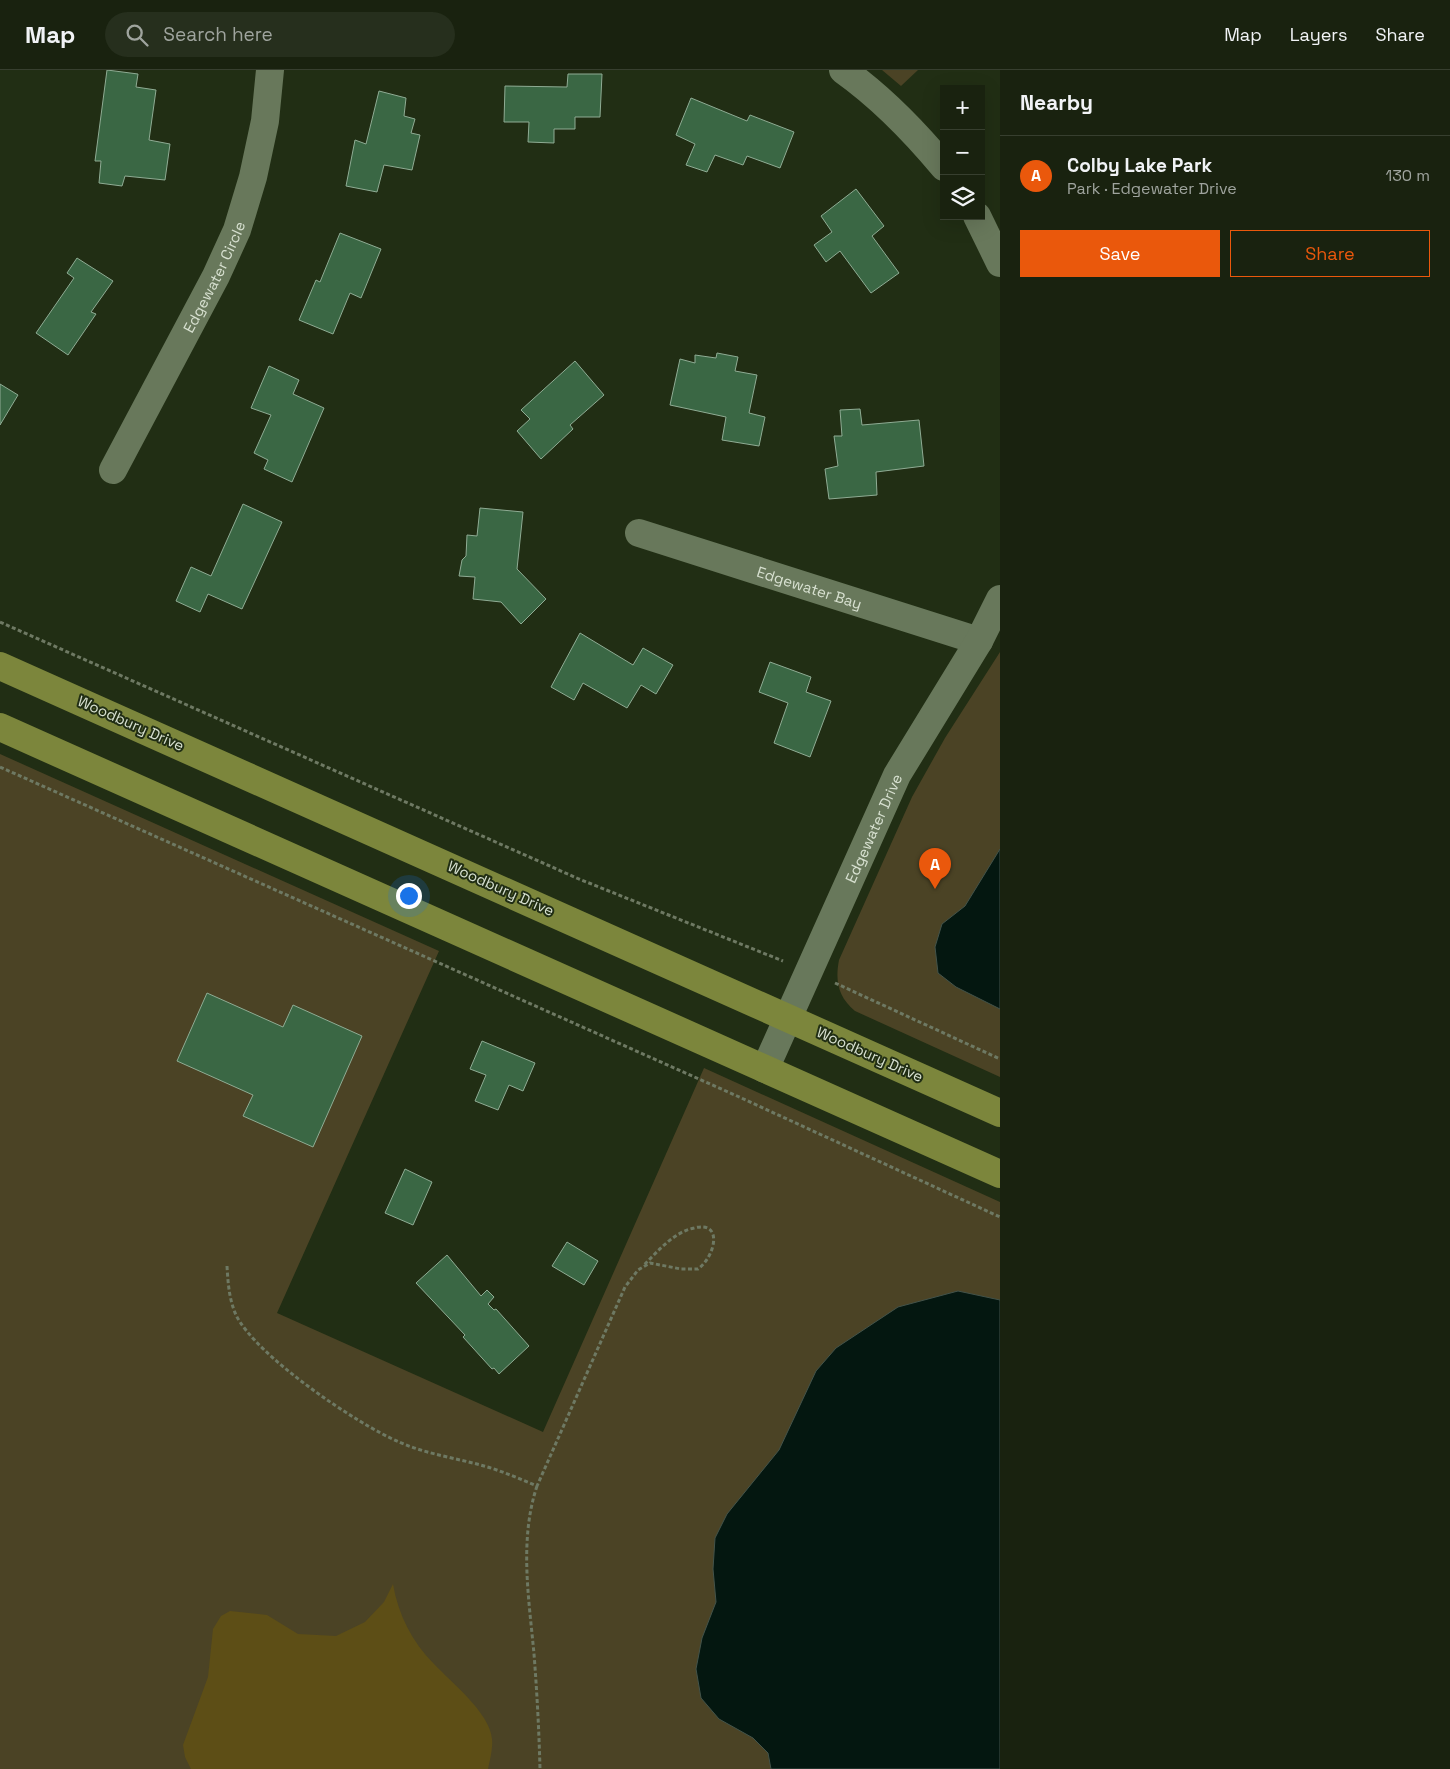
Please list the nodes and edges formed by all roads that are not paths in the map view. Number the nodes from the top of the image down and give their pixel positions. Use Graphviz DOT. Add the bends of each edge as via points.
graph roads {
  1 [pos="270,70"];
  2 [pos="843,70"];
  3 [pos="940,162"];
  4 [pos="979,220"];
  5 [pos="1000,263"];
  6 [pos="113,470"];
  7 [pos="639,533"];
  8 [pos="1000,599"];
  9 [pos="980,641"];
  10 [pos="0,666"];
  11 [pos="0,727"];
  12 [pos="788,1017"];
  13 [pos="765,1069"];
  14 [pos="1000,1113"];
  15 [pos="1000,1174"];
  1 -- 6 [label="street, Edgewater Circle" via="265,121 237,230"];
  2 -- 3 [label="street" via="918,136"];
  4 -- 5 [label="street"];
  7 -- 9 [label="street, Edgewater Bay"];
  8 -- 9 [label="street, Edgewater Drive"];
  9 -- 12 [label="street, Edgewater Drive" via="897,775"];
  10 -- 12 [label="main road, Woodbury Drive"];
  11 -- 13 [label="main road"];
  12 -- 13 [label="street, Edgewater Drive"];
  12 -- 14 [label="main road, Woodbury Drive"];
  13 -- 15 [label="main road"];
}
